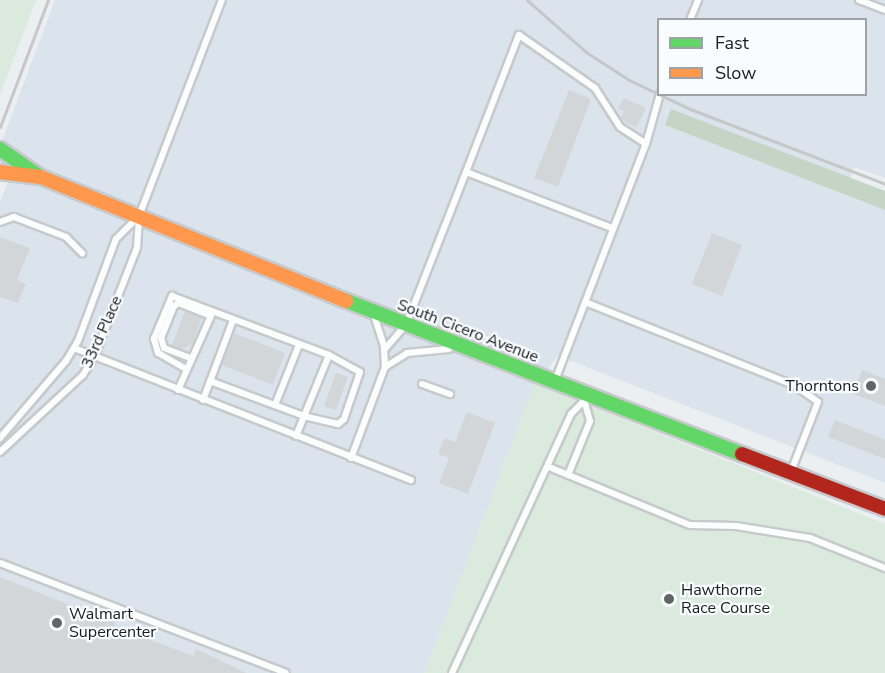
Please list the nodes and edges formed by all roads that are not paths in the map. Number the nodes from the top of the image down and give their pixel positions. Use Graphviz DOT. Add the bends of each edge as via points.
graph roads {
  1 [pos="222,0"];
  2 [pos="698,0"];
  3 [pos="859,0"];
  4 [pos="885,10"];
  5 [pos="691,18"];
  6 [pos="659,96"];
  7 [pos="646,144"];
  8 [pos="0,149"];
  9 [pos="0,172"];
  10 [pos="466,172"];
  11 [pos="41,177"];
  12 [pos="139,216"];
  13 [pos="0,222"];
  14 [pos="612,228"];
  15 [pos="82,253"];
  16 [pos="585,302"];
  17 [pos="372,311"];
  18 [pos="233,320"];
  19 [pos="406,325"];
  20 [pos="300,345"];
  21 [pos="74,348"];
  22 [pos="464,348"];
  23 [pos="384,350"];
  24 [pos="328,356"];
  25 [pos="93,357"];
  26 [pos="190,358"];
  27 [pos="385,367"];
  28 [pos="186,369"];
  29 [pos="210,381"];
  30 [pos="555,383"];
  31 [pos="422,384"];
  32 [pos="178,390"];
  33 [pos="450,394"];
  34 [pos="203,400"];
  35 [pos="586,400"];
  36 [pos="275,405"];
  37 [pos="304,416"];
  38 [pos="296,436"];
  39 [pos="0,438"];
  40 [pos="0,452"];
  41 [pos="351,458"];
  42 [pos="549,467"];
  43 [pos="790,472"];
  44 [pos="568,475"];
  45 [pos="411,480"];
  46 [pos="885,509"];
  47 [pos="0,563"];
  48 [pos="885,568"];
  49 [pos="276,671"];
  50 [pos="286,673"];
  51 [pos="452,673"];
  1 -- 12 [label="lane, 33rd Place"];
  2 -- 5 [label="lane"];
  3 -- 4 [label="lane"];
  6 -- 7 [label="lane"];
  7 -- 10 [label="lane" via="620,127 595,88 519,35"];
  7 -- 14 [label="lane"];
  8 -- 11 [label="main road, South Cicero Avenue"];
  9 -- 11 [label="main road, South Cicero Avenue"];
  10 -- 14 [label="lane"];
  10 -- 19 [label="lane"];
  11 -- 12 [label="main road, South Cicero Avenue"];
  12 -- 17 [label="main road, South Cicero Avenue"];
  12 -- 21 [label="lane, 33rd Place" via="116,239"];
  12 -- 25 [label="lane, 33rd Place" via="137,248"];
  13 -- 15 [label="lane" via="14,218 66,237"];
  14 -- 16 [label="lane"];
  16 -- 30 [label="lane"];
  16 -- 43 [label="lane" via="794,385 818,402"];
  17 -- 19 [label="main road, South Cicero Avenue"];
  17 -- 23 [label="lane"];
  18 -- 20 [label="lane"];
  18 -- 28 [label="lane" via="172,296 154,339 158,353"];
  18 -- 29 [label="lane"];
  19 -- 22 [label="main road, South Cicero Avenue"];
  19 -- 23 [label="lane"];
  20 -- 24 [label="lane"];
  20 -- 36 [label="lane"];
  21 -- 25 [label="lane"];
  21 -- 39 [label="lane, 33rd Place"];
  22 -- 27 [label="lane" via="407,353"];
  22 -- 30 [label="main road, South Cicero Avenue"];
  23 -- 27 [label="lane"];
  24 -- 37 [label="lane"];
  24 -- 37 [label="lane" via="360,372 347,412 338,424"];
  25 -- 32 [label="lane"];
  25 -- 40 [label="lane, 33rd Place" via="84,375"];
  26 -- 26 [label="lane" via="195,356 211,316 178,303 161,338 164,348"];
  26 -- 28 [label="lane"];
  27 -- 41 [label="lane"];
  28 -- 32 [label="lane"];
  29 -- 34 [label="lane"];
  29 -- 36 [label="lane"];
  30 -- 35 [label="main road, South Cicero Avenue"];
  31 -- 33 [label="lane"];
  32 -- 34 [label="lane"];
  34 -- 38 [label="lane"];
  35 -- 42 [label="lane" via="571,414"];
  35 -- 43 [label="main road, South Cicero Avenue"];
  35 -- 44 [label="lane" via="590,421"];
  36 -- 37 [label="lane"];
  37 -- 38 [label="lane"];
  38 -- 41 [label="lane"];
  41 -- 45 [label="lane"];
  42 -- 44 [label="lane"];
  42 -- 51 [label="lane"];
  43 -- 46 [label="main road, South Cicero Avenue"];
  44 -- 48 [label="lane" via="690,525 736,526 810,538"];
  47 -- 49 [label="lane"];
  49 -- 50 [label="lane"];
}
